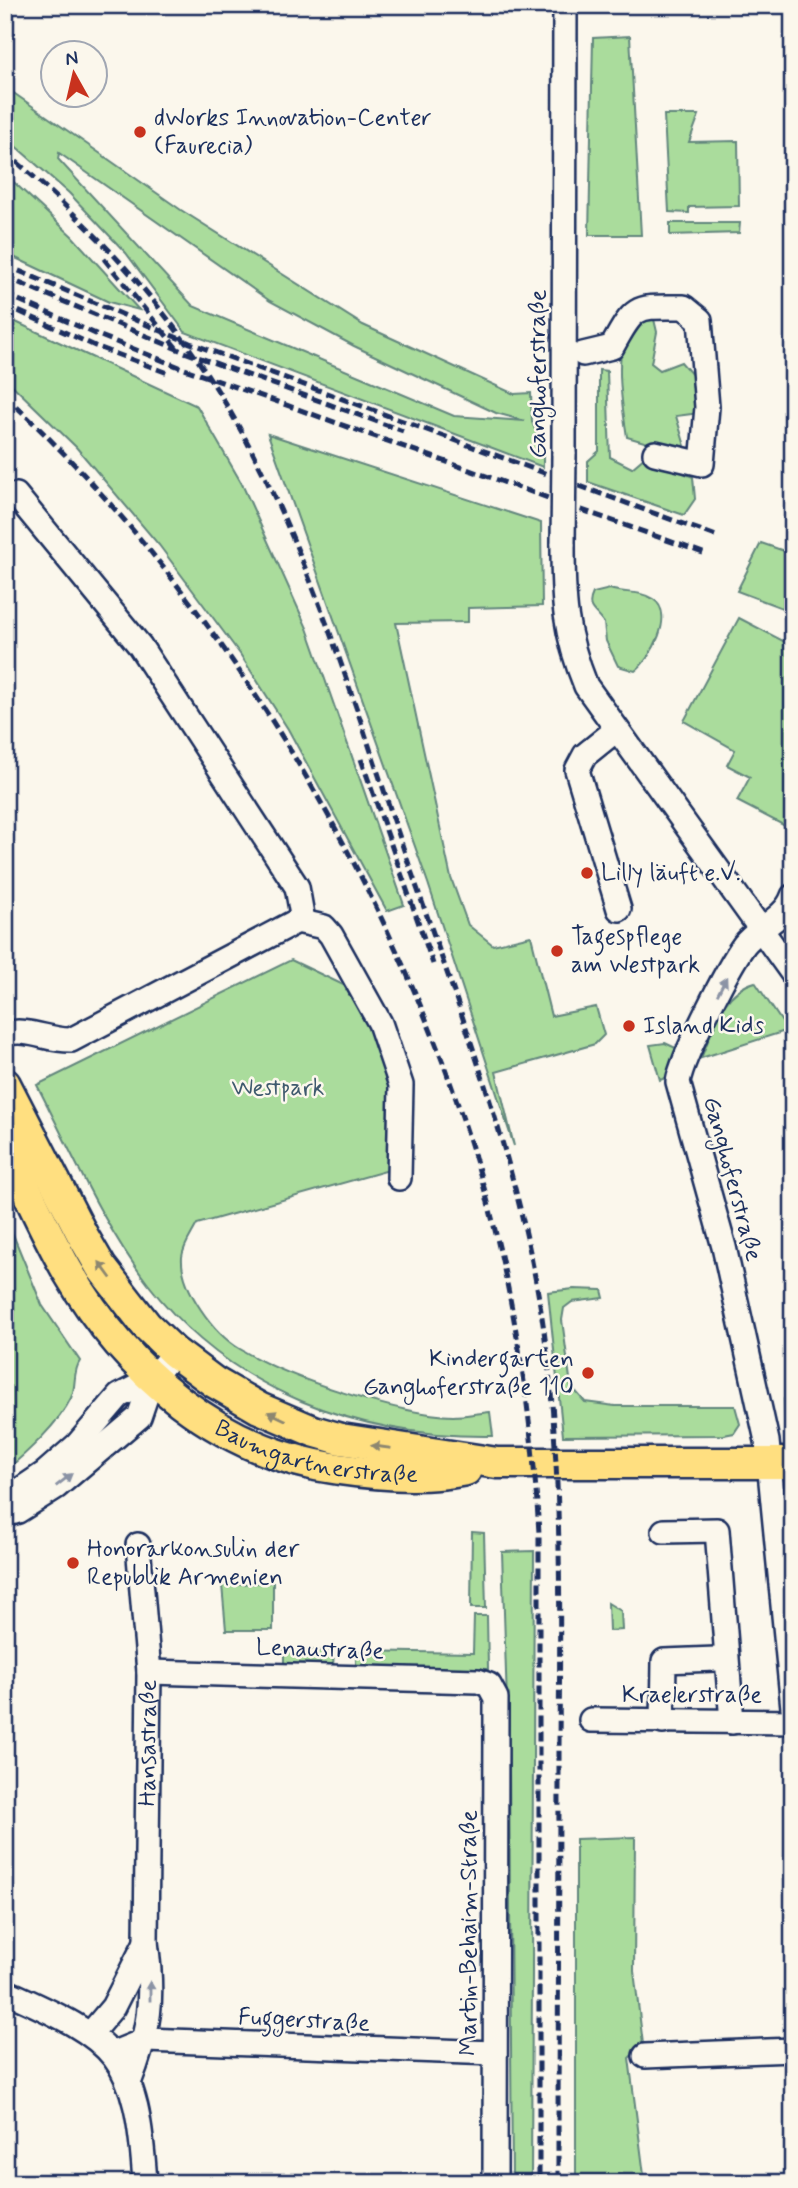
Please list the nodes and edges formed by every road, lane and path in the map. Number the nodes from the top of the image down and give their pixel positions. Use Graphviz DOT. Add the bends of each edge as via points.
graph roads {
  1 [pos="565,5"];
  2 [pos="583,354"];
  3 [pos="655,453"];
  4 [pos="16,495"];
  5 [pos="616,730"];
  6 [pos="793,896"];
  7 [pos="619,909"];
  8 [pos="298,921"];
  9 [pos="761,928"];
  10 [pos="793,974"];
  11 [pos="5,1034"];
  12 [pos="5,1084"];
  13 [pos="5,1146"];
  14 [pos="400,1178"];
  15 [pos="174,1352"];
  16 [pos="152,1379"];
  17 [pos="497,1463"];
  18 [pos="781,1463"];
  19 [pos="5,1500"];
  20 [pos="5,1514"];
  21 [pos="664,1531"];
  22 [pos="138,1545"];
  23 [pos="716,1660"];
  24 [pos="149,1672"];
  25 [pos="489,1685"];
  26 [pos="793,1708"];
  27 [pos="591,1720"];
  28 [pos="663,1722"];
  29 [pos="732,1722"];
  30 [pos="793,1722"];
  31 [pos="146,1942"];
  32 [pos="5,1991"];
  33 [pos="90,2033"];
  34 [pos="146,2040"];
  35 [pos="793,2050"];
  36 [pos="114,2053"];
  37 [pos="494,2053"];
  38 [pos="645,2056"];
  39 [pos="129,2083"];
  40 [pos="145,2183"];
  41 [pos="495,2183"];
  1 -- 5 [label="street, Ganghoferstraße, bridge" via="563,595 567,635 586,686"];
  2 -- 3 [label="street" via="612,347 629,315 648,307 684,307 700,320 707,407 702,464"];
  4 -- 8 [label="street" via="139,646 297,887 302,915"];
  5 -- 7 [label="street" via="585,755 577,770"];
  5 -- 9 [label="street, Ganghoferstraße"];
  6 -- 9 [label="street" via="782,914"];
  8 -- 11 [label="street" via="71,1040"];
  8 -- 14 [label="street" via="324,927 331,935 388,1040 401,1085"];
  9 -- 10 [label="street"];
  18 -- 9 [label="street, Ganghoferstraße, one-way" via="678,1082 744,945"];
  15 -- 12 [label="main road, one-way" via="146,1325 101,1267"];
  13 -- 16 [label="main road" via="83,1295 120,1346"];
  15 -- 16 [label="street"];
  17 -- 15 [label="main road, Baumgartnerstraße, one-way" via="369,1445 313,1431 228,1391"];
  16 -- 17 [label="main road, Baumgartnerstraße" via="218,1427 274,1454 317,1466 362,1472 451,1473"];
  16 -- 19 [label="street" via="119,1396 76,1445"];
  20 -- 16 [label="street, one-way" via="56,1487 139,1418"];
  17 -- 18 [label="main road, Baumgartnerstraße"];
  18 -- 26 [label="street, Ganghoferstraße"];
  21 -- 29 [label="street" via="717,1530"];
  22 -- 24 [label="street, Hansastraße"];
  23 -- 28 [label="street" via="664,1661"];
  24 -- 25 [label="street, Lenaustraße" via="478,1681"];
  24 -- 31 [label="street, Hansastraße"];
  25 -- 37 [label="street, Martin-Behaim-Straße" via="496,1698"];
  27 -- 28 [label="street, Kraelerstraße"];
  28 -- 29 [label="street, Kraelerstraße"];
  29 -- 30 [label="street, Kraelerstraße"];
  31 -- 33 [label="street, Hansastraße" via="113,2007"];
  34 -- 31 [label="street, Hansastraße, one-way" via="150,2021"];
  32 -- 33 [label="street"];
  33 -- 36 [label="street"];
  34 -- 36 [label="street, Fuggerstraße"];
  34 -- 37 [label="street, Fuggerstraße"];
  34 -- 39 [label="street, Hansastraße"];
  35 -- 38 [label="street"];
  36 -- 39 [label="street"];
  37 -- 41 [label="street, Martin-Behaim-Straße"];
  39 -- 40 [label="street" via="140,2129"];
}
